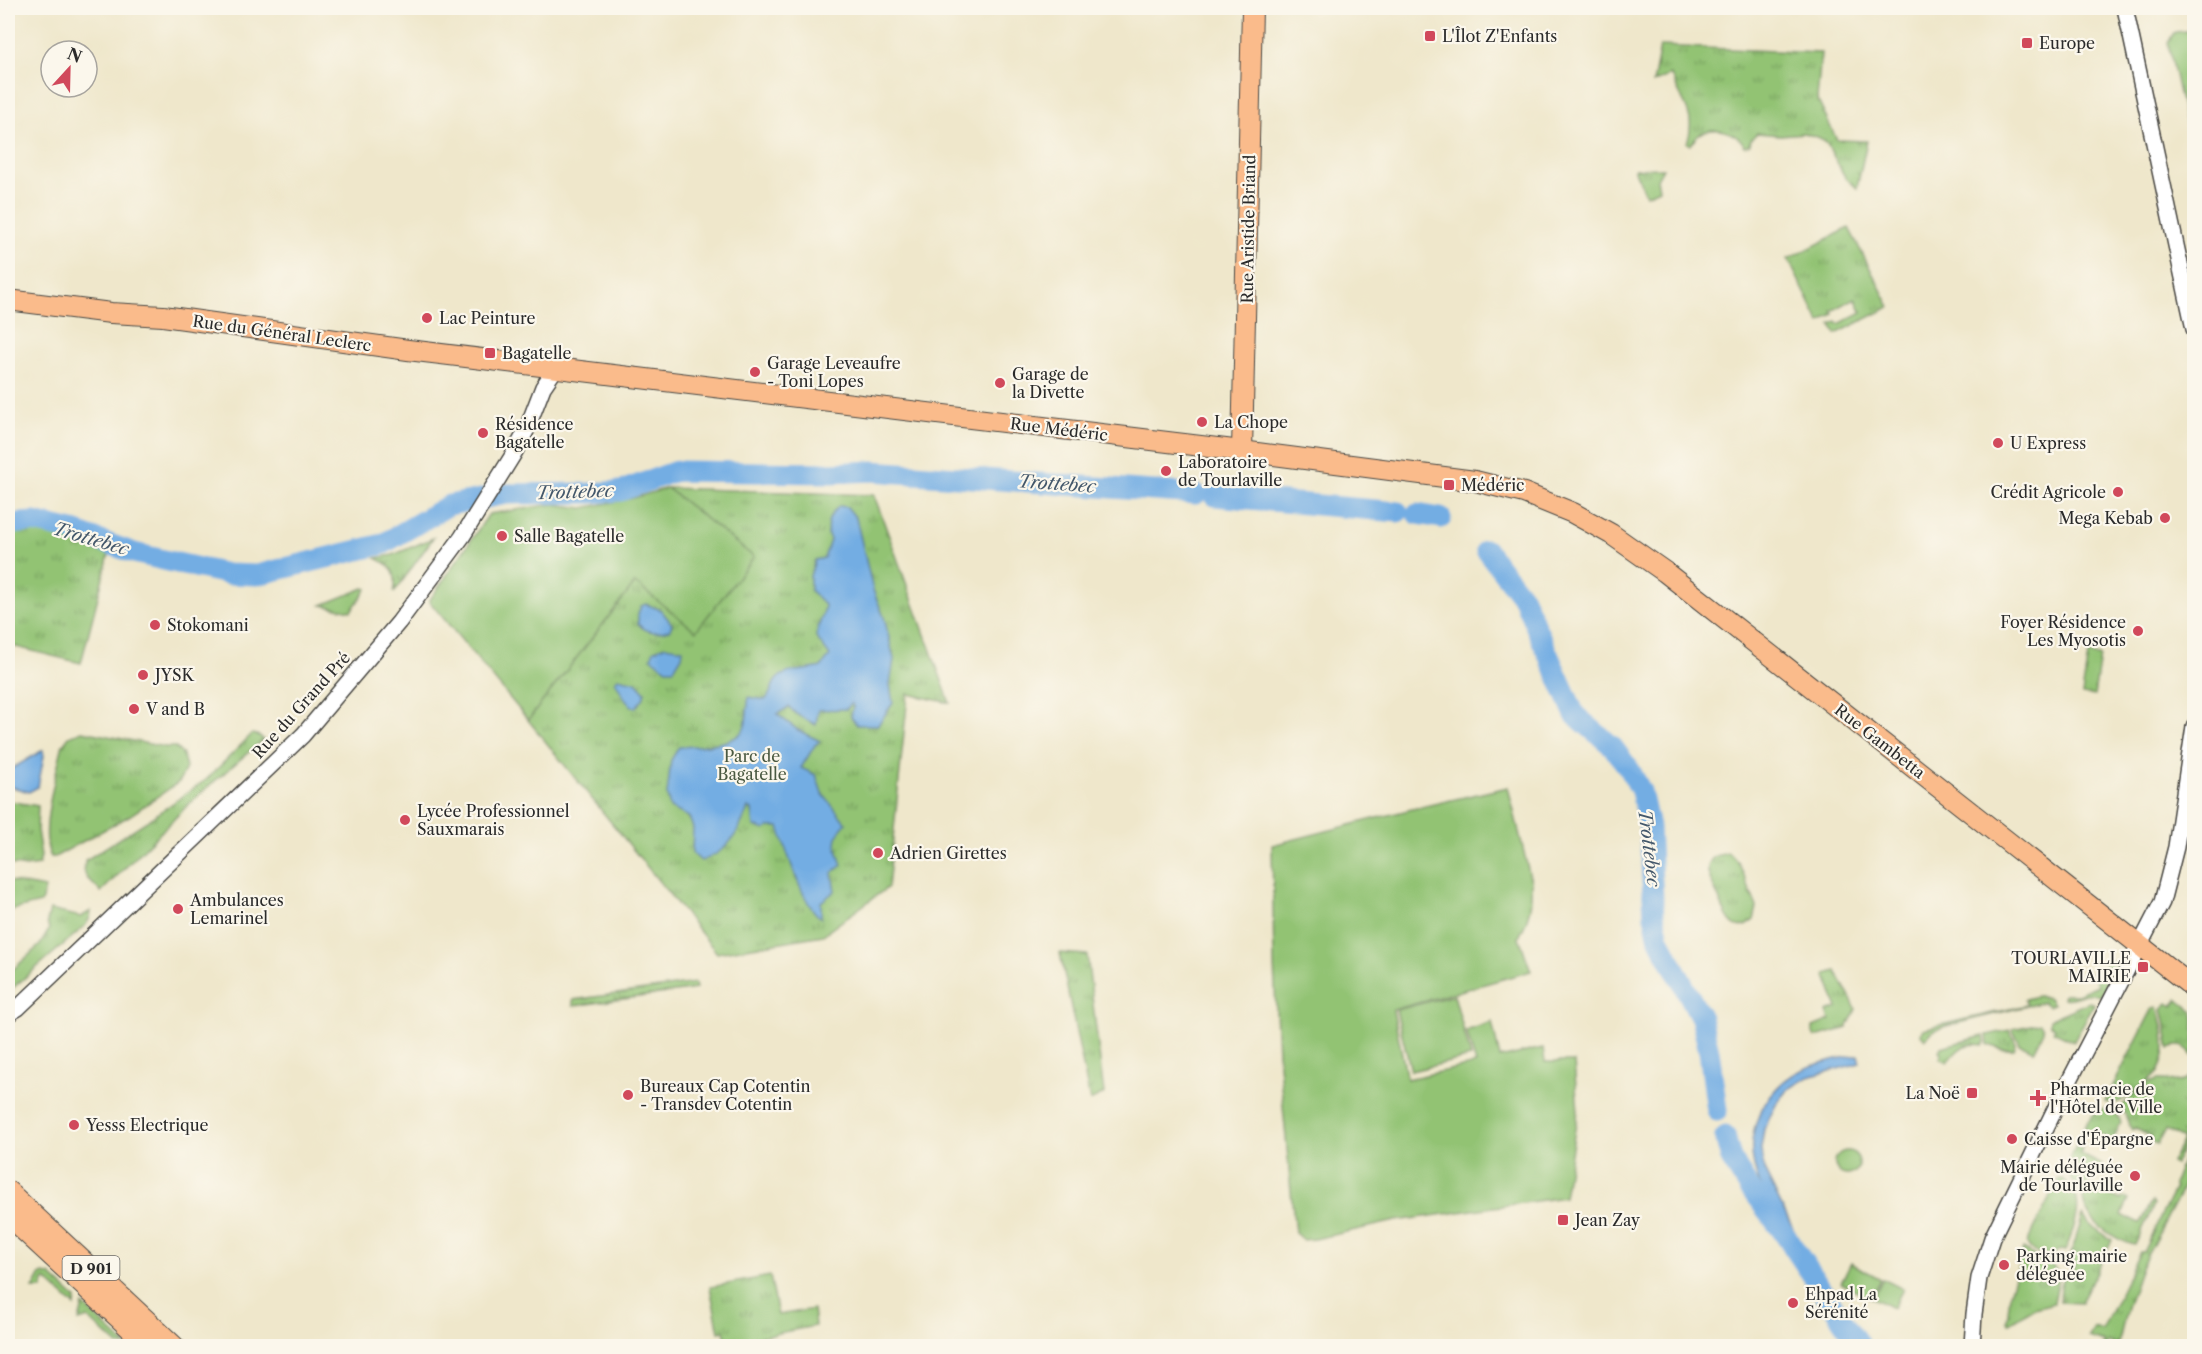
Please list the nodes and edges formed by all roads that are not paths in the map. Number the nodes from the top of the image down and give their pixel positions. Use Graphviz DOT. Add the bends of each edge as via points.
graph roads {
  1 [pos="1252,8"];
  2 [pos="2125,8"];
  3 [pos="8,300"];
  4 [pos="2194,329"];
  5 [pos="556,368"];
  6 [pos="1242,451"];
  7 [pos="1558,506"];
  8 [pos="2194,726"];
  9 [pos="2139,945"];
  10 [pos="2194,988"];
  11 [pos="8,1014"];
  12 [pos="8,1191"];
  13 [pos="8,1216"];
  14 [pos="149,1347"];
  15 [pos="174,1347"];
  16 [pos="1972,1347"];
  1 -- 6 [label="main road, Rue Aristide Briand"];
  2 -- 4 [label="street"];
  3 -- 5 [label="main road, Rue du Général Leclerc" via="163,316"];
  5 -- 6 [label="main road, Rue Médéric"];
  5 -- 11 [label="street, Rue du Grand Pré" via="497,481 462,537 399,622 303,735"];
  6 -- 7 [label="main road, Rue Médéric" via="1475,481"];
  7 -- 9 [label="main road, Rue Gambetta" via="1611,534 1665,572"];
  8 -- 9 [label="street" via="2170,875 2154,920"];
  9 -- 10 [label="main road, Rue Gambetta"];
  9 -- 16 [label="street" via="1992,1238 1979,1278"];
  12 -- 15 [label="main road, D 901"];
  13 -- 14 [label="main road, D 901"];
}
